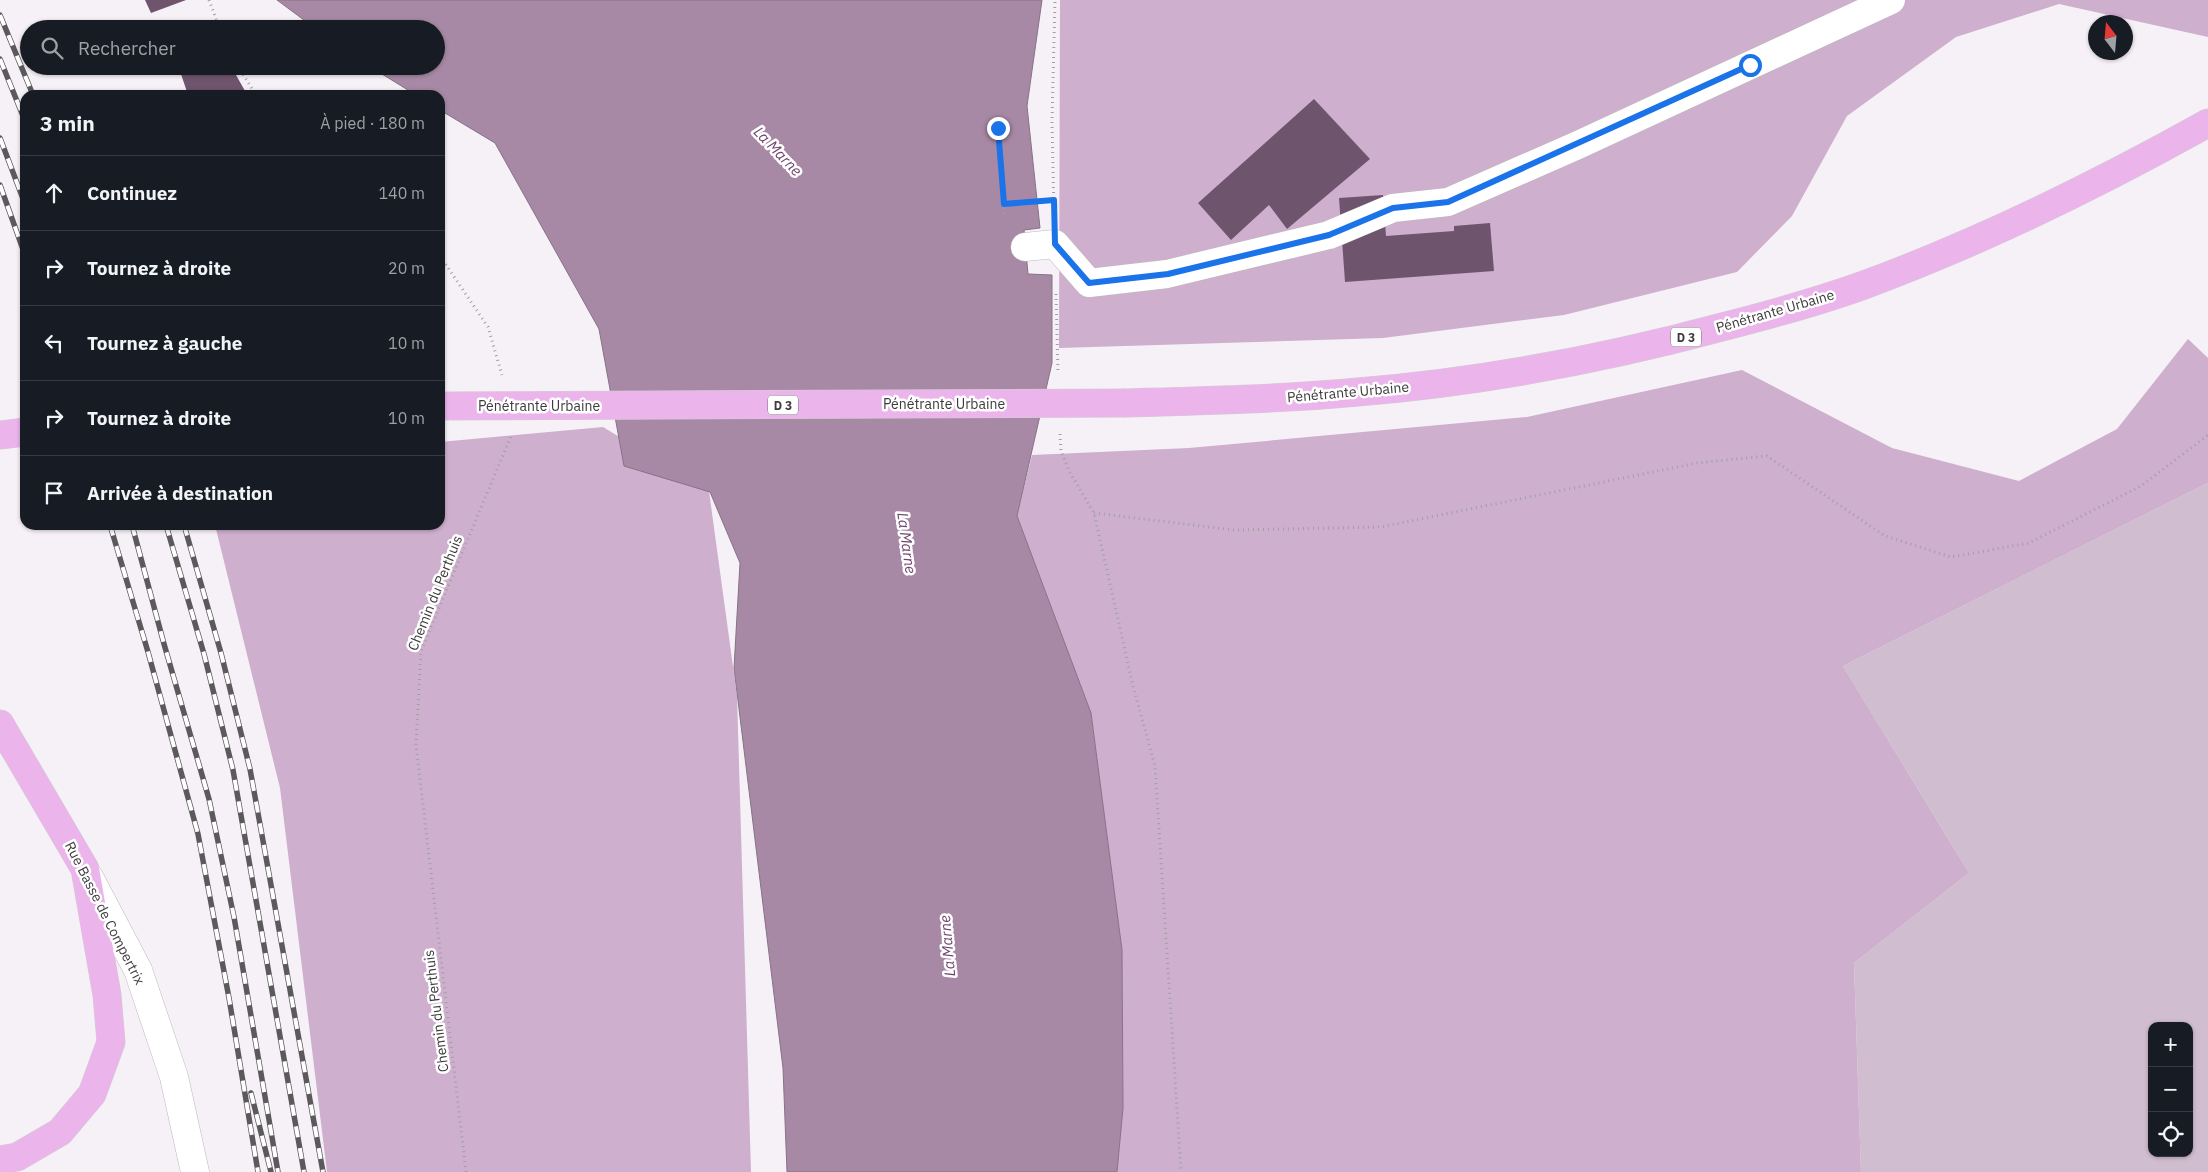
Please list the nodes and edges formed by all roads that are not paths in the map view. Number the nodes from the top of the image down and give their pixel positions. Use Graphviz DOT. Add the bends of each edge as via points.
graph roads {
  1 [pos="1891,0"];
  2 [pos="2208,123"];
  3 [pos="1025,248"];
  4 [pos="445,406"];
  5 [pos="20,433"];
  6 [pos="0,435"];
  7 [pos="0,724"];
  8 [pos="85,869"];
  9 [pos="0,1160"];
  10 [pos="195,1172"];
  1 -- 3 [label="street" via="1448,202 1393,208 1329,235 1168,274 1089,283 1055,244"];
  2 -- 4 [label="main road, Pénétrante Urbaine / D 3, bridge" via="2070,196 1861,286 1676,340 1516,372 1427,385 1283,398 1126,403"];
  5 -- 6 [label="main road"];
  7 -- 8 [label="main road, Rue Basse de Compertrix"];
  8 -- 9 [label="main road" via="107,995 111,1042 92,1094 60,1132 17,1157"];
  8 -- 10 [label="street, Rue Basse de Compertrix" via="138,970 174,1077"];
}
